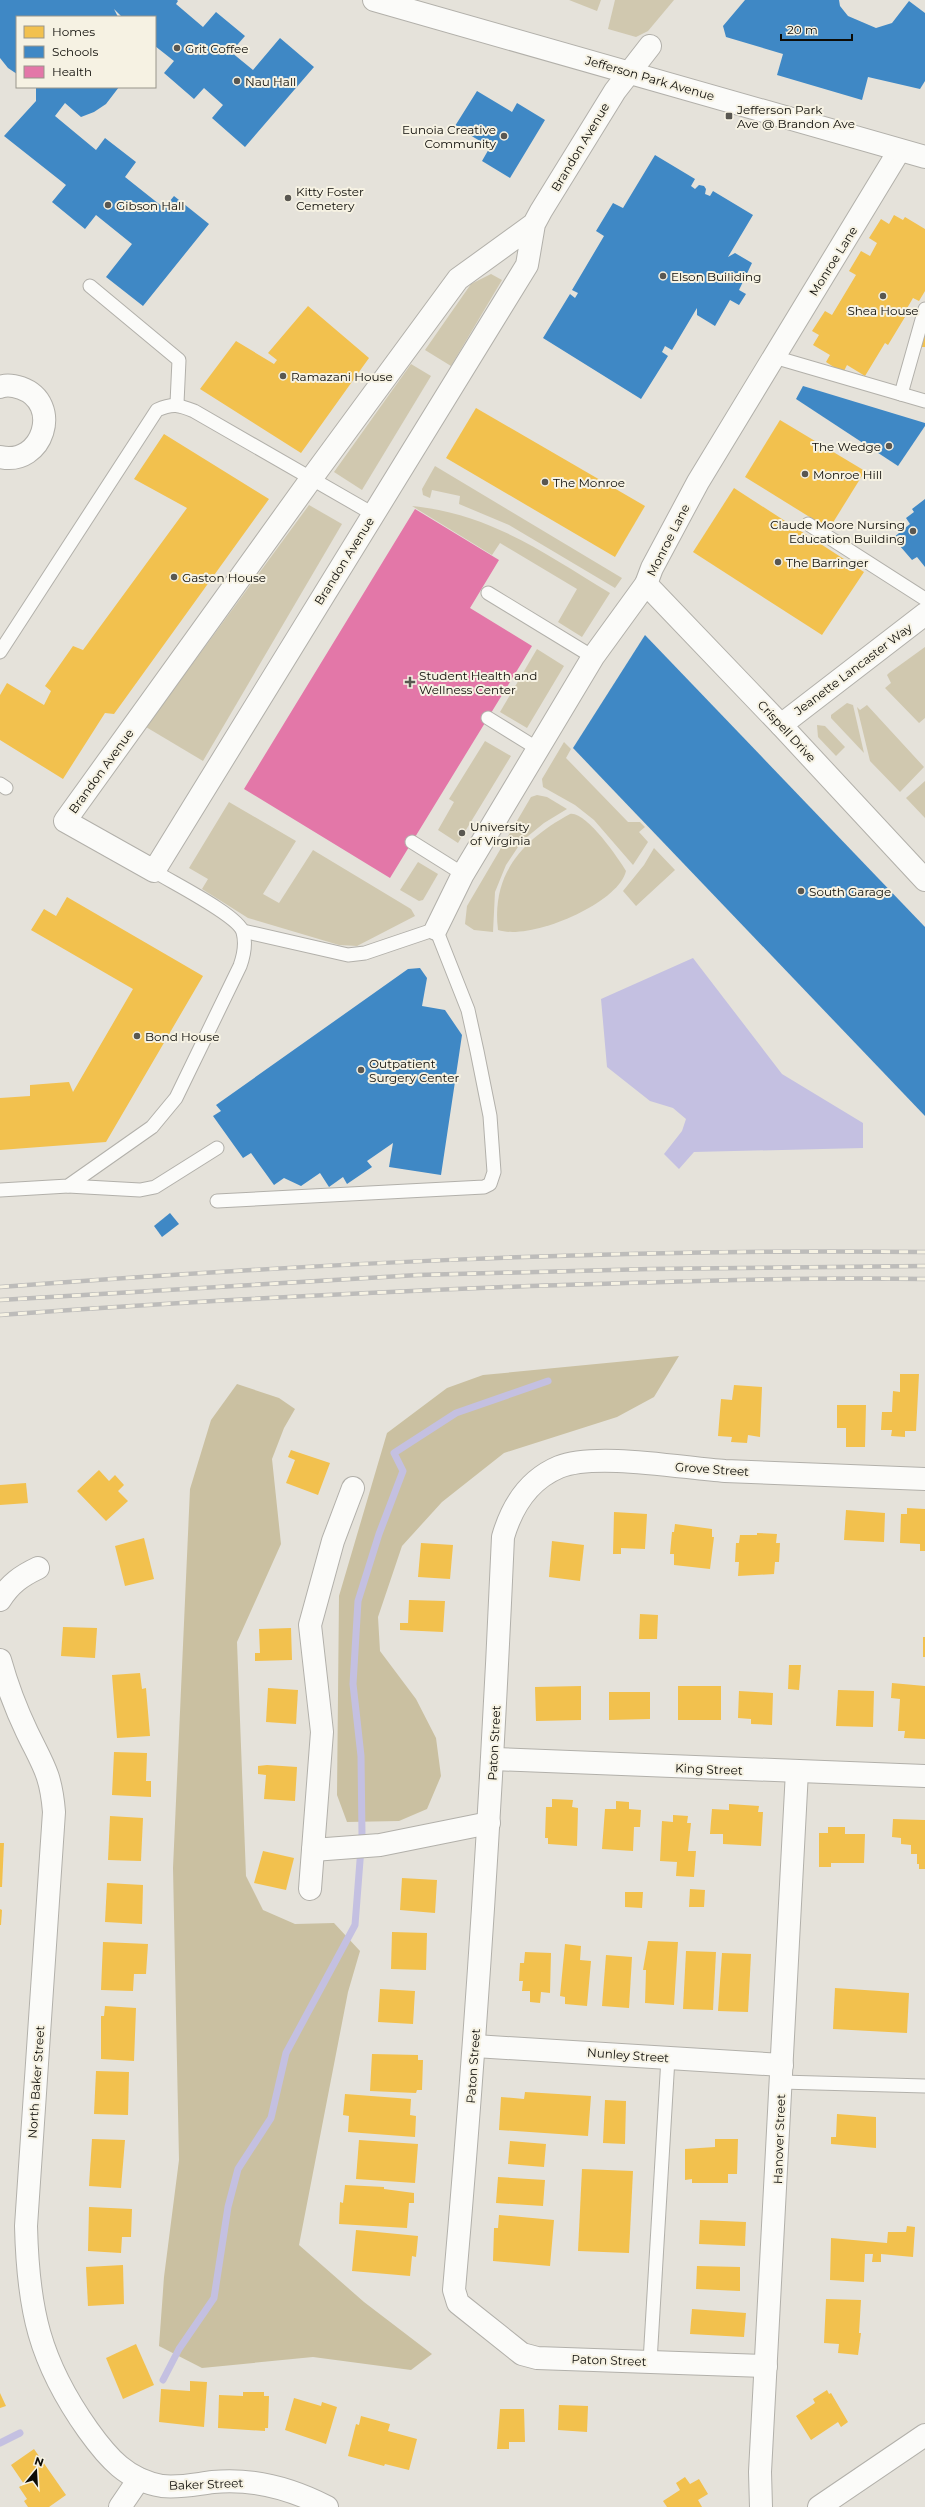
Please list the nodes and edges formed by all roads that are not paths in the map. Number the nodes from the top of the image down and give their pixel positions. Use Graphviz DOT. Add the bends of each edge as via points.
graph roads {
  1 [pos="374,0"];
  2 [pos="650,46"];
  3 [pos="629,72"];
  4 [pos="899,150"];
  5 [pos="925,157"];
  6 [pos="534,224"];
  7 [pos="90,286"];
  8 [pos="925,309"];
  9 [pos="774,357"];
  10 [pos="0,386"];
  11 [pos="901,394"];
  12 [pos="925,401"];
  13 [pos="177,404"];
  14 [pos="0,457"];
  15 [pos="311,479"];
  16 [pos="373,514"];
  17 [pos="808,524"];
  18 [pos="646,584"];
  19 [pos="488,593"];
  20 [pos="925,599"];
  21 [pos="925,614"];
  22 [pos="0,652"];
  23 [pos="594,657"];
  24 [pos="488,718"];
  25 [pos="781,724"];
  26 [pos="538,749"];
  27 [pos="412,842"];
  28 [pos="154,871"];
  29 [pos="463,874"];
  30 [pos="925,880"];
  31 [pos="436,929"];
  32 [pos="243,931"];
  33 [pos="217,1148"];
  34 [pos="68,1186"];
  35 [pos="0,1190"];
  36 [pos="216,1201"];
  37 [pos="925,1479"];
  38 [pos="353,1488"];
  39 [pos="516,1505"];
  40 [pos="38,1568"];
  41 [pos="0,1600"];
  42 [pos="0,1660"];
  43 [pos="494,1759"];
  44 [pos="797,1771"];
  45 [pos="925,1776"];
  46 [pos="489,1823"];
  47 [pos="313,1850"];
  48 [pos="310,1889"];
  49 [pos="475,2046"];
  50 [pos="668,2058"];
  51 [pos="781,2073"];
  52 [pos="925,2086"];
  53 [pos="650,2362"];
  54 [pos="766,2366"];
  55 [pos="925,2435"];
  56 [pos="139,2479"];
  57 [pos="120,2507"];
  58 [pos="327,2507"];
  59 [pos="761,2507"];
  60 [pos="819,2507"];
  1 -- 3 [label="street, Jefferson Park Avenue"];
  2 -- 3 [label="street, Brandon Avenue"];
  3 -- 4 [label="street, Jefferson Park Avenue"];
  3 -- 6 [label="street, Brandon Avenue" via="614,91"];
  4 -- 5 [label="street, Jefferson Park Avenue"];
  4 -- 9 [label="street, Monroe Lane"];
  6 -- 15 [label="street, Brandon Avenue" via="458,279"];
  6 -- 16 [label="street, Brandon Avenue" via="527,265"];
  7 -- 13 [label="lane" via="179,360"];
  8 -- 11 [label="lane"];
  9 -- 11 [label="lane"];
  9 -- 18 [label="street, Monroe Lane" via="698,482"];
  10 -- 14 [label="street" via="16,386 27,390 37,398 43,409 45,421 44,433 30,452 19,458"];
  11 -- 12 [label="lane"];
  13 -- 15 [label="lane"];
  13 -- 22 [label="lane" via="158,410"];
  15 -- 16 [label="lane"];
  15 -- 28 [label="street, Brandon Avenue" via="65,821"];
  16 -- 28 [label="street, Brandon Avenue"];
  17 -- 20 [label="lane"];
  18 -- 23 [label="street, Monroe Lane"];
  18 -- 25 [label="street, Crispell Drive"];
  19 -- 23 [label="lane"];
  21 -- 25 [label="street, Jeanette Lancaster Way"];
  23 -- 26 [label="street, Monroe Lane"];
  24 -- 26 [label="lane"];
  25 -- 30 [label="street, Crispell Drive"];
  26 -- 29 [label="street, Monroe Lane"];
  27 -- 29 [label="lane"];
  28 -- 32 [label="lane" via="230,916"];
  29 -- 31 [label="street, Monroe Lane"];
  31 -- 32 [label="lane" via="348,955"];
  31 -- 36 [label="lane" via="468,1010 477,1051 490,1116 494,1172 490,1184 484,1188"];
  32 -- 34 [label="lane" via="244,954 240,966 176,1098 152,1127"];
  33 -- 34 [label="lane" via="155,1187 140,1190"];
  34 -- 35 [label="lane"];
  37 -- 39 [label="street, Grove Street" via="724,1471 598,1461 576,1462 559,1467 539,1478 523,1493"];
  38 -- 47 [label="street" via="333,1541 310,1625 322,1732"];
  39 -- 43 [label="street, Paton Street" via="509,1516 503,1538"];
  40 -- 41 [label="street" via="21,1576 7,1588"];
  42 -- 56 [label="street, North Baker Street" via="6,1683 27,1732 45,1764 52,1788 54,1812 26,2226 28,2277 33,2311 54,2375 71,2406 113,2463"];
  43 -- 44 [label="street, King Street"];
  43 -- 46 [label="street, Paton Street"];
  44 -- 45 [label="street, King Street"];
  44 -- 51 [label="street, Hanover Street"];
  46 -- 47 [label="street" via="380,1845"];
  46 -- 49 [label="street, Paton Street"];
  47 -- 48 [label="street"];
  49 -- 50 [label="street, Nunley Street"];
  49 -- 53 [label="street, Paton Street" via="454,2290 458,2303 522,2354 537,2358"];
  50 -- 51 [label="street, Nunley Street"];
  50 -- 53 [label="lane"];
  51 -- 52 [label="lane"];
  51 -- 54 [label="street, Hanover Street"];
  53 -- 54 [label="street, Paton Street"];
  54 -- 59 [label="street, Hanover Street" via="760,2472"];
  55 -- 60 [label="street"];
  56 -- 57 [label="street"];
  56 -- 58 [label="street, Baker Street" via="163,2486 247,2482 280,2488"];
}
